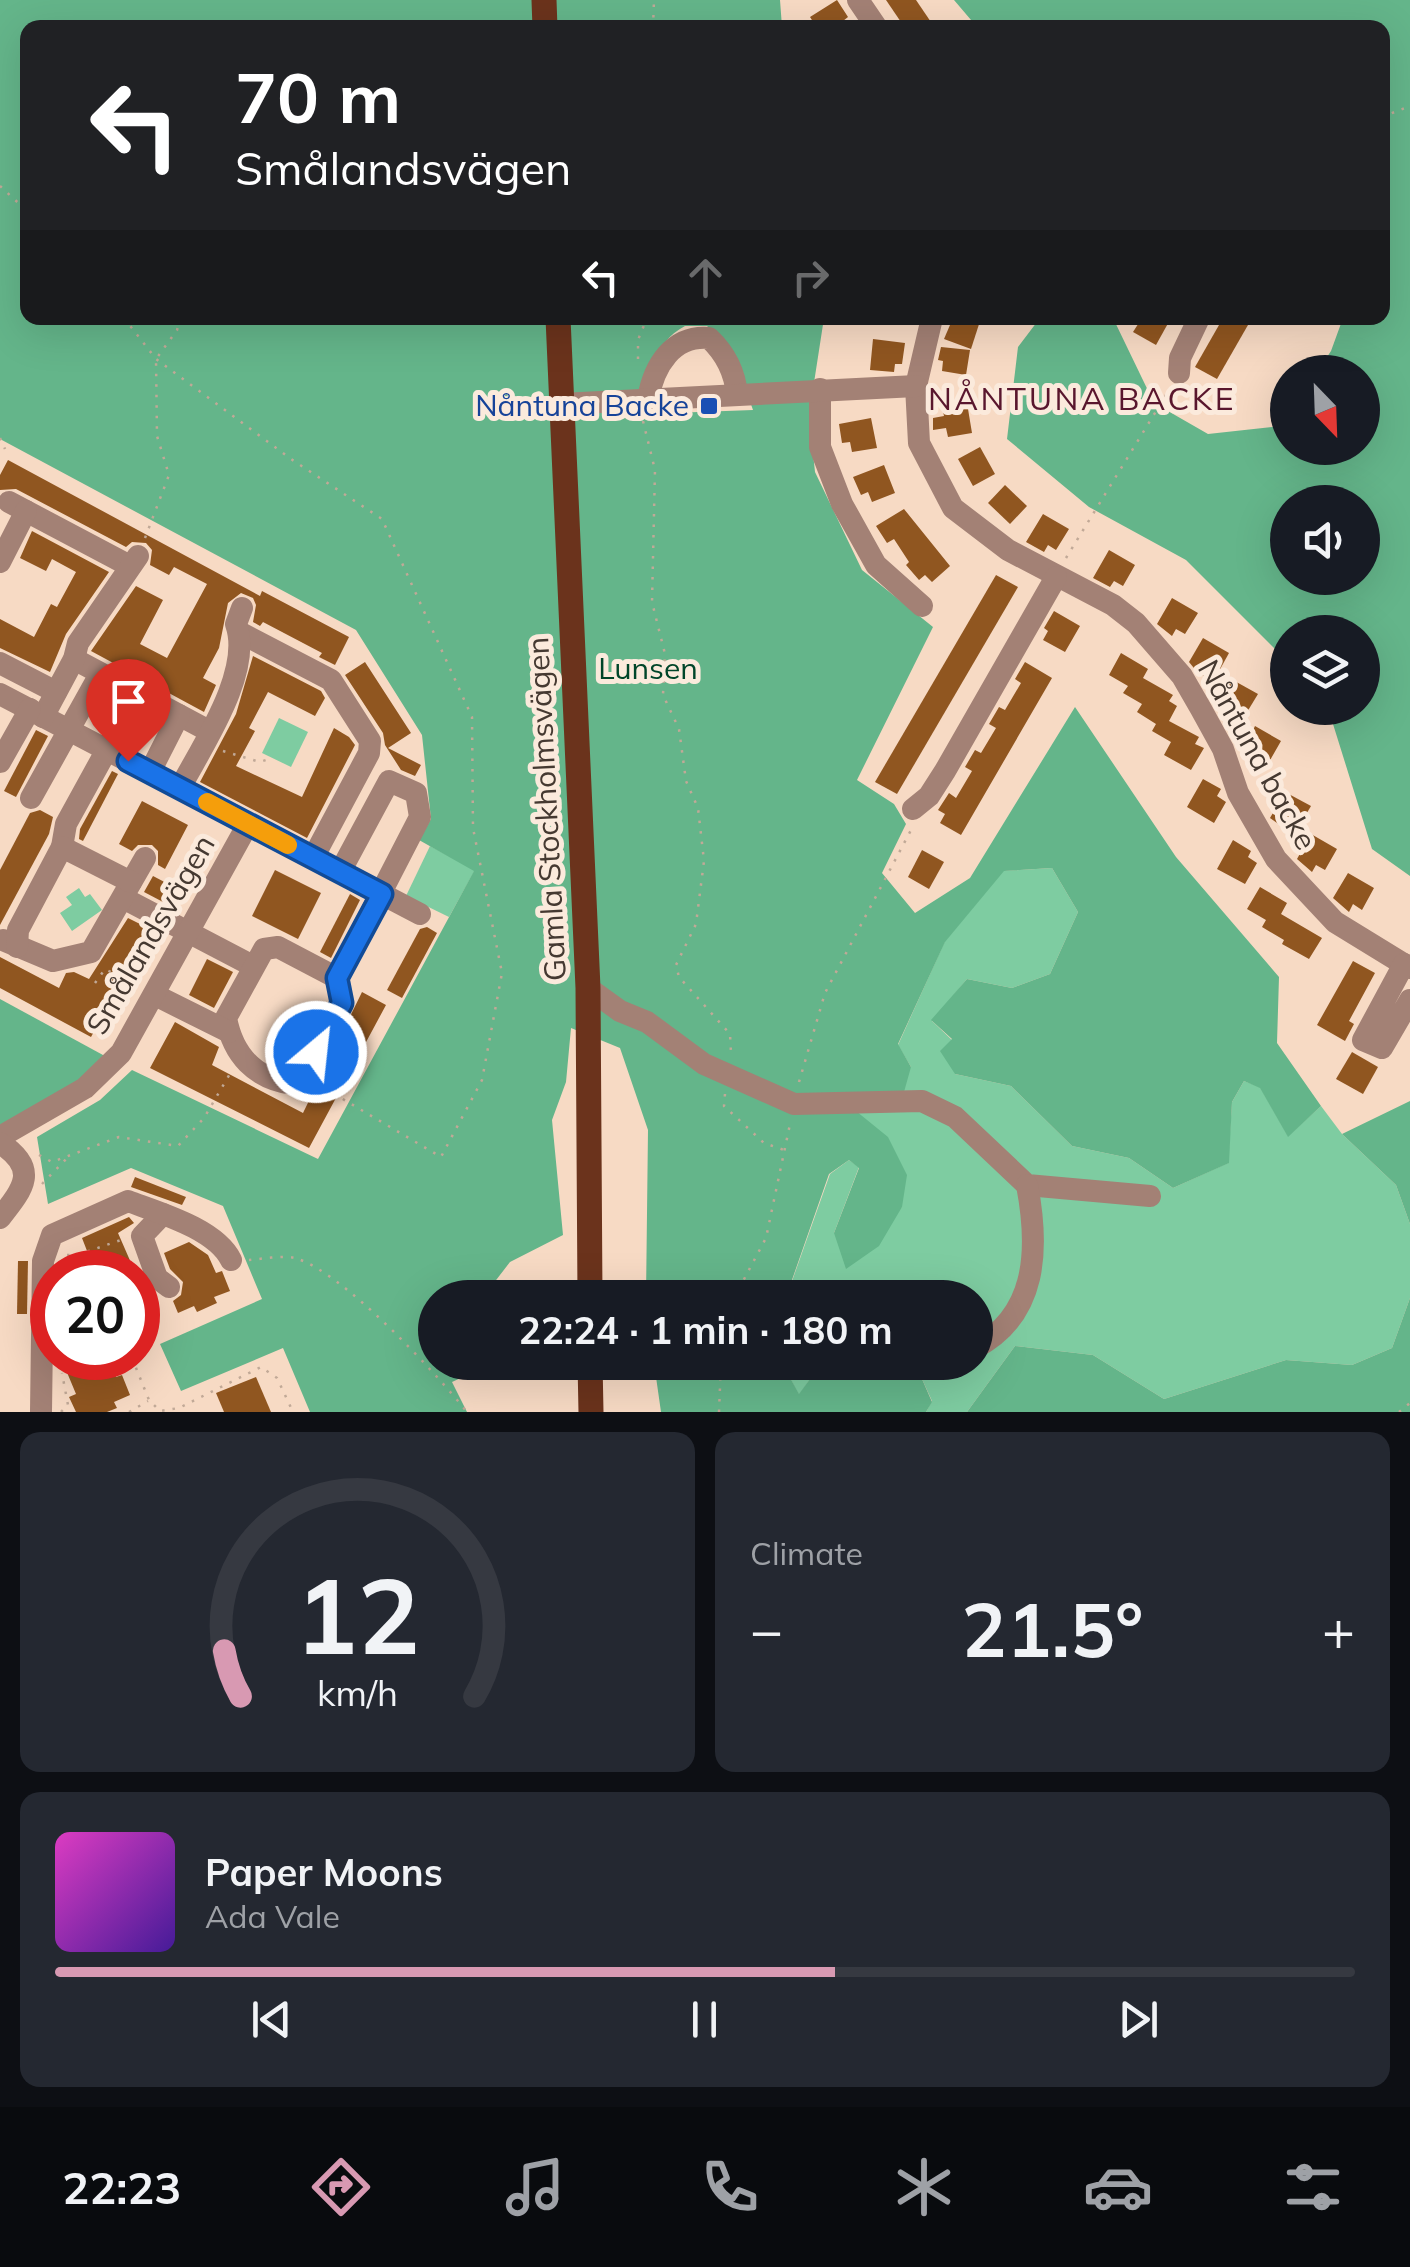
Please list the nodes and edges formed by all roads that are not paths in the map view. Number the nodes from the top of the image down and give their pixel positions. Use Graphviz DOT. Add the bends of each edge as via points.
graph roads {
  1 [pos="558,325"];
  2 [pos="930,325"];
  3 [pos="1196,325"];
  4 [pos="1179,373"];
  5 [pos="916,386"];
  6 [pos="820,389"];
  7 [pos="738,395"];
  8 [pos="643,399"];
  9 [pos="562,404"];
  10 [pos="0,562"];
  11 [pos="1056,577"];
  12 [pos="922,606"];
  13 [pos="242,608"];
  14 [pos="238,632"];
  15 [pos="74,659"];
  16 [pos="0,663"];
  17 [pos="95,683"];
  18 [pos="56,692"];
  19 [pos="138,694"];
  20 [pos="22,705"];
  21 [pos="179,715"];
  22 [pos="69,730"];
  23 [pos="206,737"];
  24 [pos="108,750"];
  25 [pos="0,762"];
  26 [pos="150,772"];
  27 [pos="180,788"];
  28 [pos="31,798"];
  29 [pos="913,809"];
  30 [pos="248,824"];
  31 [pos="62,847"];
  32 [pos="145,858"];
  33 [pos="313,858"];
  34 [pos="340,872"];
  35 [pos="127,890"];
  36 [pos="382,894"];
  37 [pos="420,914"];
  38 [pos="188,932"];
  39 [pos="253,966"];
  40 [pos="1407,966"];
  41 [pos="337,978"];
  42 [pos="588,988"];
  43 [pos="155,995"];
  44 [pos="1410,1000"];
  45 [pos="229,1032"];
  46 [pos="0,1140"];
  47 [pos="1027,1184"];
  48 [pos="1150,1196"];
  49 [pos="163,1214"];
  50 [pos="0,1218"];
  51 [pos="231,1260"];
  52 [pos="590,1280"];
  53 [pos="168,1286"];
  54 [pos="993,1334"];
  55 [pos="590,1380"];
  56 [pos="41,1412"];
  57 [pos="590,1412"];
  1 -- 9 [label="main road, Gamla Stockholmsvägen"];
  2 -- 5 [label="street, Nåntuna backe"];
  3 -- 4 [label="street"];
  5 -- 6 [label="street"];
  5 -- 11 [label="street, Nåntuna backe" via="919,443 954,508"];
  6 -- 7 [label="street"];
  6 -- 12 [label="street" via="820,447 842,504 876,564"];
  7 -- 8 [label="street"];
  7 -- 8 [label="street" via="722,350 709,338 687,338 674,344"];
  8 -- 9 [label="street"];
  9 -- 42 [label="main road, Gamla Stockholmsvägen"];
  10 -- 15 [label="street" via="18,506 133,561"];
  11 -- 29 [label="street" via="937,784"];
  11 -- 40 [label="street, Nåntuna backe" via="1113,605 1160,649 1202,709 1238,793 1276,858 1335,922"];
  13 -- 14 [label="street"];
  14 -- 23 [label="street" via="234,683"];
  14 -- 33 [label="street" via="331,680 370,741"];
  15 -- 18 [label="street"];
  15 -- 19 [label="street"];
  16 -- 18 [label="street"];
  17 -- 22 [label="street"];
  18 -- 20 [label="street"];
  19 -- 21 [label="street"];
  19 -- 24 [label="street"];
  20 -- 22 [label="street, Smålandsvägen"];
  20 -- 25 [label="street"];
  21 -- 23 [label="street"];
  21 -- 26 [label="street"];
  22 -- 24 [label="street, Smålandsvägen"];
  22 -- 28 [label="street"];
  23 -- 27 [label="street"];
  24 -- 26 [label="street, Smålandsvägen"];
  24 -- 31 [label="street" via="66,824"];
  26 -- 27 [label="street, Smålandsvägen"];
  27 -- 30 [label="street, Smålandsvägen"];
  30 -- 33 [label="street, Smålandsvägen"];
  30 -- 38 [label="street, Smålandsvägen"];
  31 -- 35 [label="street"];
  31 -- 35 [label="street" via="10,944 97,968"];
  32 -- 35 [label="street"];
  33 -- 34 [label="street, Smålandsvägen"];
  34 -- 36 [label="street, Smålandsvägen"];
  34 -- 36 [label="street" via="389,781 416,794 420,818"];
  35 -- 38 [label="street"];
  36 -- 37 [label="street, Smålandsvägen"];
  36 -- 41 [label="street"];
  38 -- 39 [label="street"];
  38 -- 43 [label="street, Smålandsvägen"];
  39 -- 41 [label="street" via="264,950 278,947"];
  39 -- 45 [label="street" via="226,1018"];
  40 -- 44 [label="street, Nåntuna backe" via="1364,1040 1382,1048"];
  41 -- 45 [label="street" via="342,1003 293,1084 278,1082 240,1057"];
  42 -- 47 [label="street" via="704,1064 794,1104 922,1101 956,1117"];
  42 -- 52 [label="main road, Gamla Stockholmsvägen"];
  43 -- 45 [label="street"];
  43 -- 46 [label="street, Smålandsvägen" via="114,1061"];
  46 -- 50 [label="street" via="25,1176"];
  47 -- 48 [label="street"];
  47 -- 54 [label="street" via="1033,1248 1027,1297"];
  49 -- 51 [label="street" via="224,1246"];
  49 -- 53 [label="street" via="142,1236 158,1278"];
  49 -- 56 [label="street" via="128,1201 52,1236 45,1254"];
  55 -- 57 [label="main road"];
}
